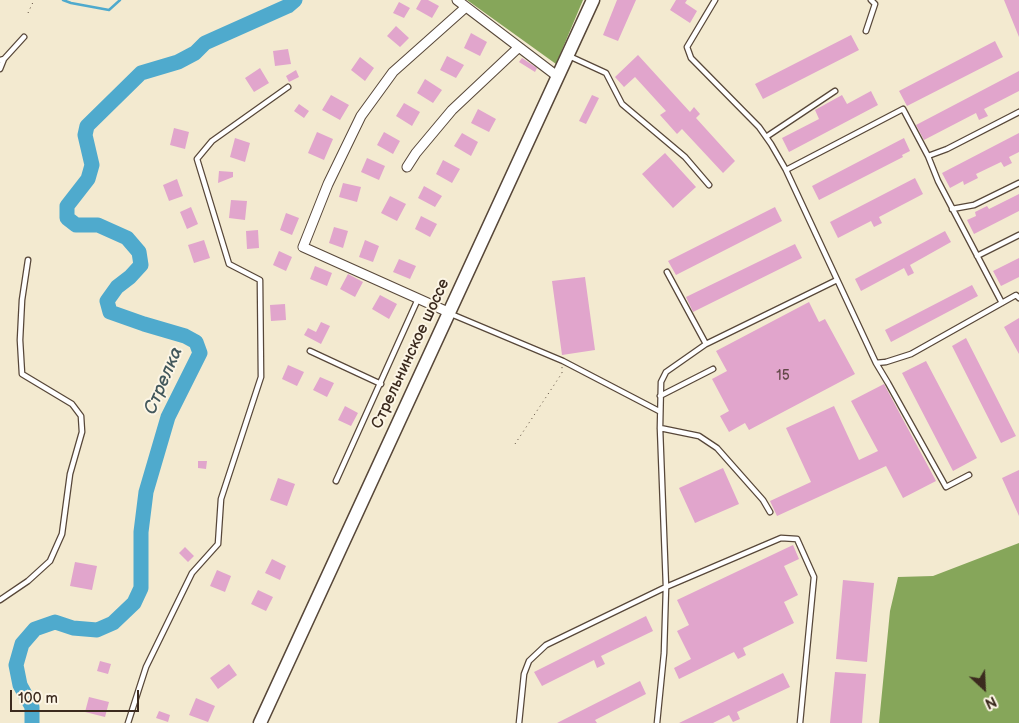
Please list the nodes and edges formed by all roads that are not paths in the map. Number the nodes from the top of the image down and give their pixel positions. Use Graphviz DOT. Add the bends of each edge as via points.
graph roads {
  1 [pos="457,0"];
  2 [pos="593,0"];
  3 [pos="715,0"];
  4 [pos="872,0"];
  5 [pos="466,7"];
  6 [pos="866,31"];
  7 [pos="24,37"];
  8 [pos="519,47"];
  9 [pos="568,56"];
  10 [pos="2,60"];
  11 [pos="0,69"];
  12 [pos="557,76"];
  13 [pos="288,87"];
  14 [pos="835,91"];
  15 [pos="1019,112"];
  16 [pos="766,137"];
  17 [pos="928,156"];
  18 [pos="407,167"];
  19 [pos="786,170"];
  20 [pos="1019,183"];
  21 [pos="709,185"];
  22 [pos="952,209"];
  23 [pos="1019,235"];
  24 [pos="977,256"];
  25 [pos="28,260"];
  26 [pos="667,272"];
  27 [pos="837,280"];
  28 [pos="1018,295"];
  29 [pos="418,299"];
  30 [pos="1002,303"];
  31 [pos="448,312"];
  32 [pos="706,344"];
  33 [pos="310,351"];
  34 [pos="876,363"];
  35 [pos="713,369"];
  36 [pos="381,384"];
  37 [pos="660,396"];
  38 [pos="660,411"];
  39 [pos="660,428"];
  40 [pos="969,475"];
  41 [pos="336,481"];
  42 [pos="770,512"];
  43 [pos="666,587"];
  44 [pos="0,600"];
  45 [pos="128,723"];
  46 [pos="260,723"];
  47 [pos="519,723"];
  48 [pos="657,723"];
  49 [pos="800,723"];
  1 -- 5 [label="street"];
  2 -- 9 [label="main road, Стрельнинское шоссе"];
  3 -- 16 [label="lane" via="687,47 691,58"];
  4 -- 6 [label="lane" via="874,4"];
  5 -- 8 [label="street"];
  5 -- 29 [label="street" via="393,72 361,116 328,184 303,247"];
  7 -- 10 [label="lane"];
  8 -- 12 [label="street"];
  8 -- 18 [label="street" via="452,110"];
  9 -- 12 [label="main road, Стрельнинское шоссе"];
  9 -- 21 [label="lane" via="606,73 622,104 685,157"];
  10 -- 11 [label="lane"];
  12 -- 31 [label="main road, Стрельнинское шоссе"];
  13 -- 45 [label="lane" via="212,141 197,159 229,264 260,280 261,377 221,499 218,544 192,573 146,667"];
  14 -- 16 [label="lane"];
  15 -- 17 [label="lane"];
  16 -- 19 [label="lane"];
  17 -- 19 [label="lane" via="902,109"];
  17 -- 22 [label="lane"];
  19 -- 27 [label="lane"];
  20 -- 22 [label="lane" via="974,204"];
  22 -- 24 [label="lane"];
  23 -- 24 [label="lane"];
  24 -- 30 [label="lane"];
  25 -- 44 [label="lane" via="22,300 22,374 72,404 81,416 82,432 70,474 62,534 50,562 28,582"];
  26 -- 32 [label="lane"];
  27 -- 32 [label="lane"];
  27 -- 34 [label="lane"];
  28 -- 30 [label="lane"];
  29 -- 31 [label="street"];
  29 -- 36 [label="lane"];
  30 -- 34 [label="lane" via="911,354"];
  31 -- 38 [label="lane" via="563,362"];
  31 -- 46 [label="main road, Стрельнинское шоссе"];
  32 -- 37 [label="lane" via="666,372"];
  33 -- 36 [label="lane"];
  34 -- 40 [label="lane" via="946,487"];
  35 -- 37 [label="lane"];
  36 -- 41 [label="lane"];
  37 -- 38 [label="lane"];
  38 -- 39 [label="lane"];
  39 -- 42 [label="lane" via="699,436 717,448"];
  39 -- 43 [label="lane"];
  43 -- 47 [label="lane" via="546,645 529,662 524,674"];
  43 -- 48 [label="lane"];
  43 -- 49 [label="lane" via="781,538 797,539 814,577"];
}
